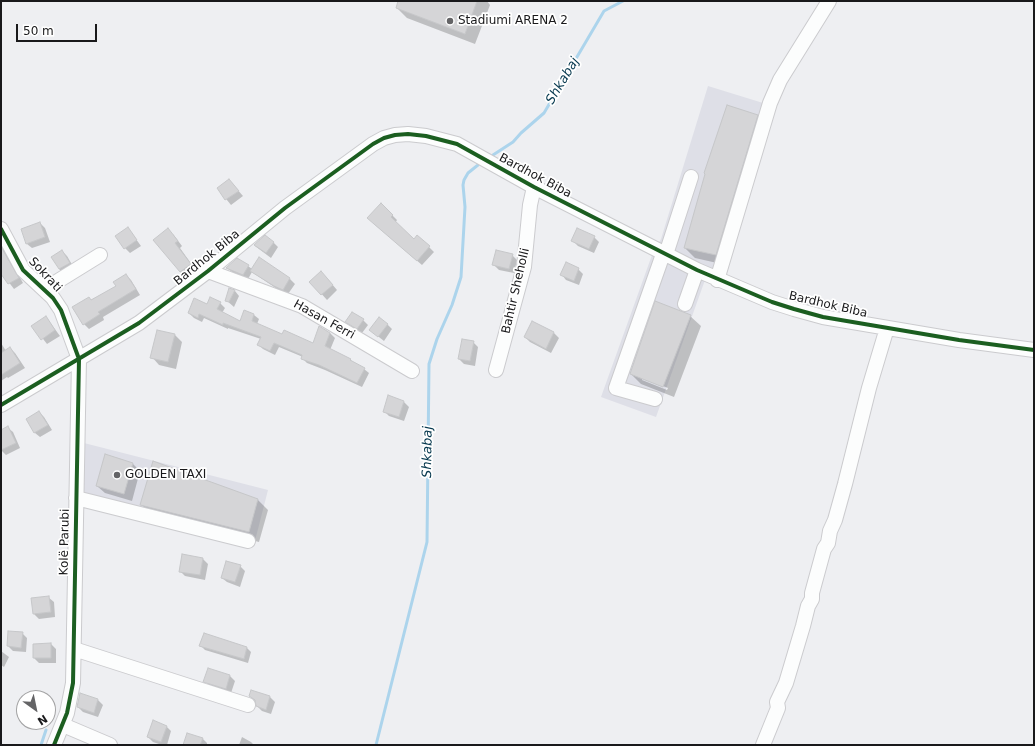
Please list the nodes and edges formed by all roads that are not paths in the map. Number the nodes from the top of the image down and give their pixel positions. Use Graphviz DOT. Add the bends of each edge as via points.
graph roads {
  1 [pos="829,1"];
  2 [pos="691,176"];
  3 [pos="534,187"];
  4 [pos="1,229"];
  5 [pos="665,253"];
  6 [pos="100,254"];
  7 [pos="697,270"];
  8 [pos="208,271"];
  9 [pos="717,280"];
  10 [pos="45,290"];
  11 [pos="685,304"];
  12 [pos="887,328"];
  13 [pos="1034,350"];
  14 [pos="79,359"];
  15 [pos="496,370"];
  16 [pos="412,371"];
  17 [pos="655,399"];
  18 [pos="1,405"];
  19 [pos="76,498"];
  20 [pos="248,541"];
  21 [pos="74,650"];
  22 [pos="248,705"];
  23 [pos="63,725"];
  24 [pos="54,745"];
  25 [pos="110,745"];
  26 [pos="763,745"];
  1 -- 9 [label="street" via="780,80 770,103"];
  2 -- 5 [label="street"];
  3 -- 5 [label="street, Bardhok Biba"];
  3 -- 8 [label="street, Bardhok Biba" via="457,144 426,136 395,135 373,144 330,175"];
  3 -- 15 [label="street, Bahtir Sheholli" via="524,267"];
  4 -- 10 [label="street, Sokrati" via="24,270"];
  5 -- 7 [label="street, Bardhok Biba"];
  5 -- 17 [label="street" via="616,388"];
  6 -- 10 [label="street"];
  7 -- 9 [label="street, Bardhok Biba"];
  7 -- 11 [label="street"];
  8 -- 14 [label="street, Bardhok Biba" via="139,323"];
  8 -- 16 [label="street, Hasan Ferri" via="302,306"];
  9 -- 12 [label="street, Bardhok Biba" via="794,309 823,317"];
  10 -- 14 [label="street, Sokrati" via="61,310"];
  12 -- 13 [label="street, Bardhok Biba"];
  12 -- 26 [label="street" via="812,599 786,682 777,702 778,708"];
  14 -- 18 [label="street, Bardhok Biba"];
  14 -- 19 [label="street, Kolë Parubi"];
  19 -- 20 [label="street"];
  19 -- 21 [label="street, Kolë Parubi"];
  21 -- 22 [label="street"];
  21 -- 23 [label="street, Kolë Parubi" via="71,699"];
  23 -- 24 [label="street, Kolë Parubi"];
  23 -- 25 [label="street"];
}
